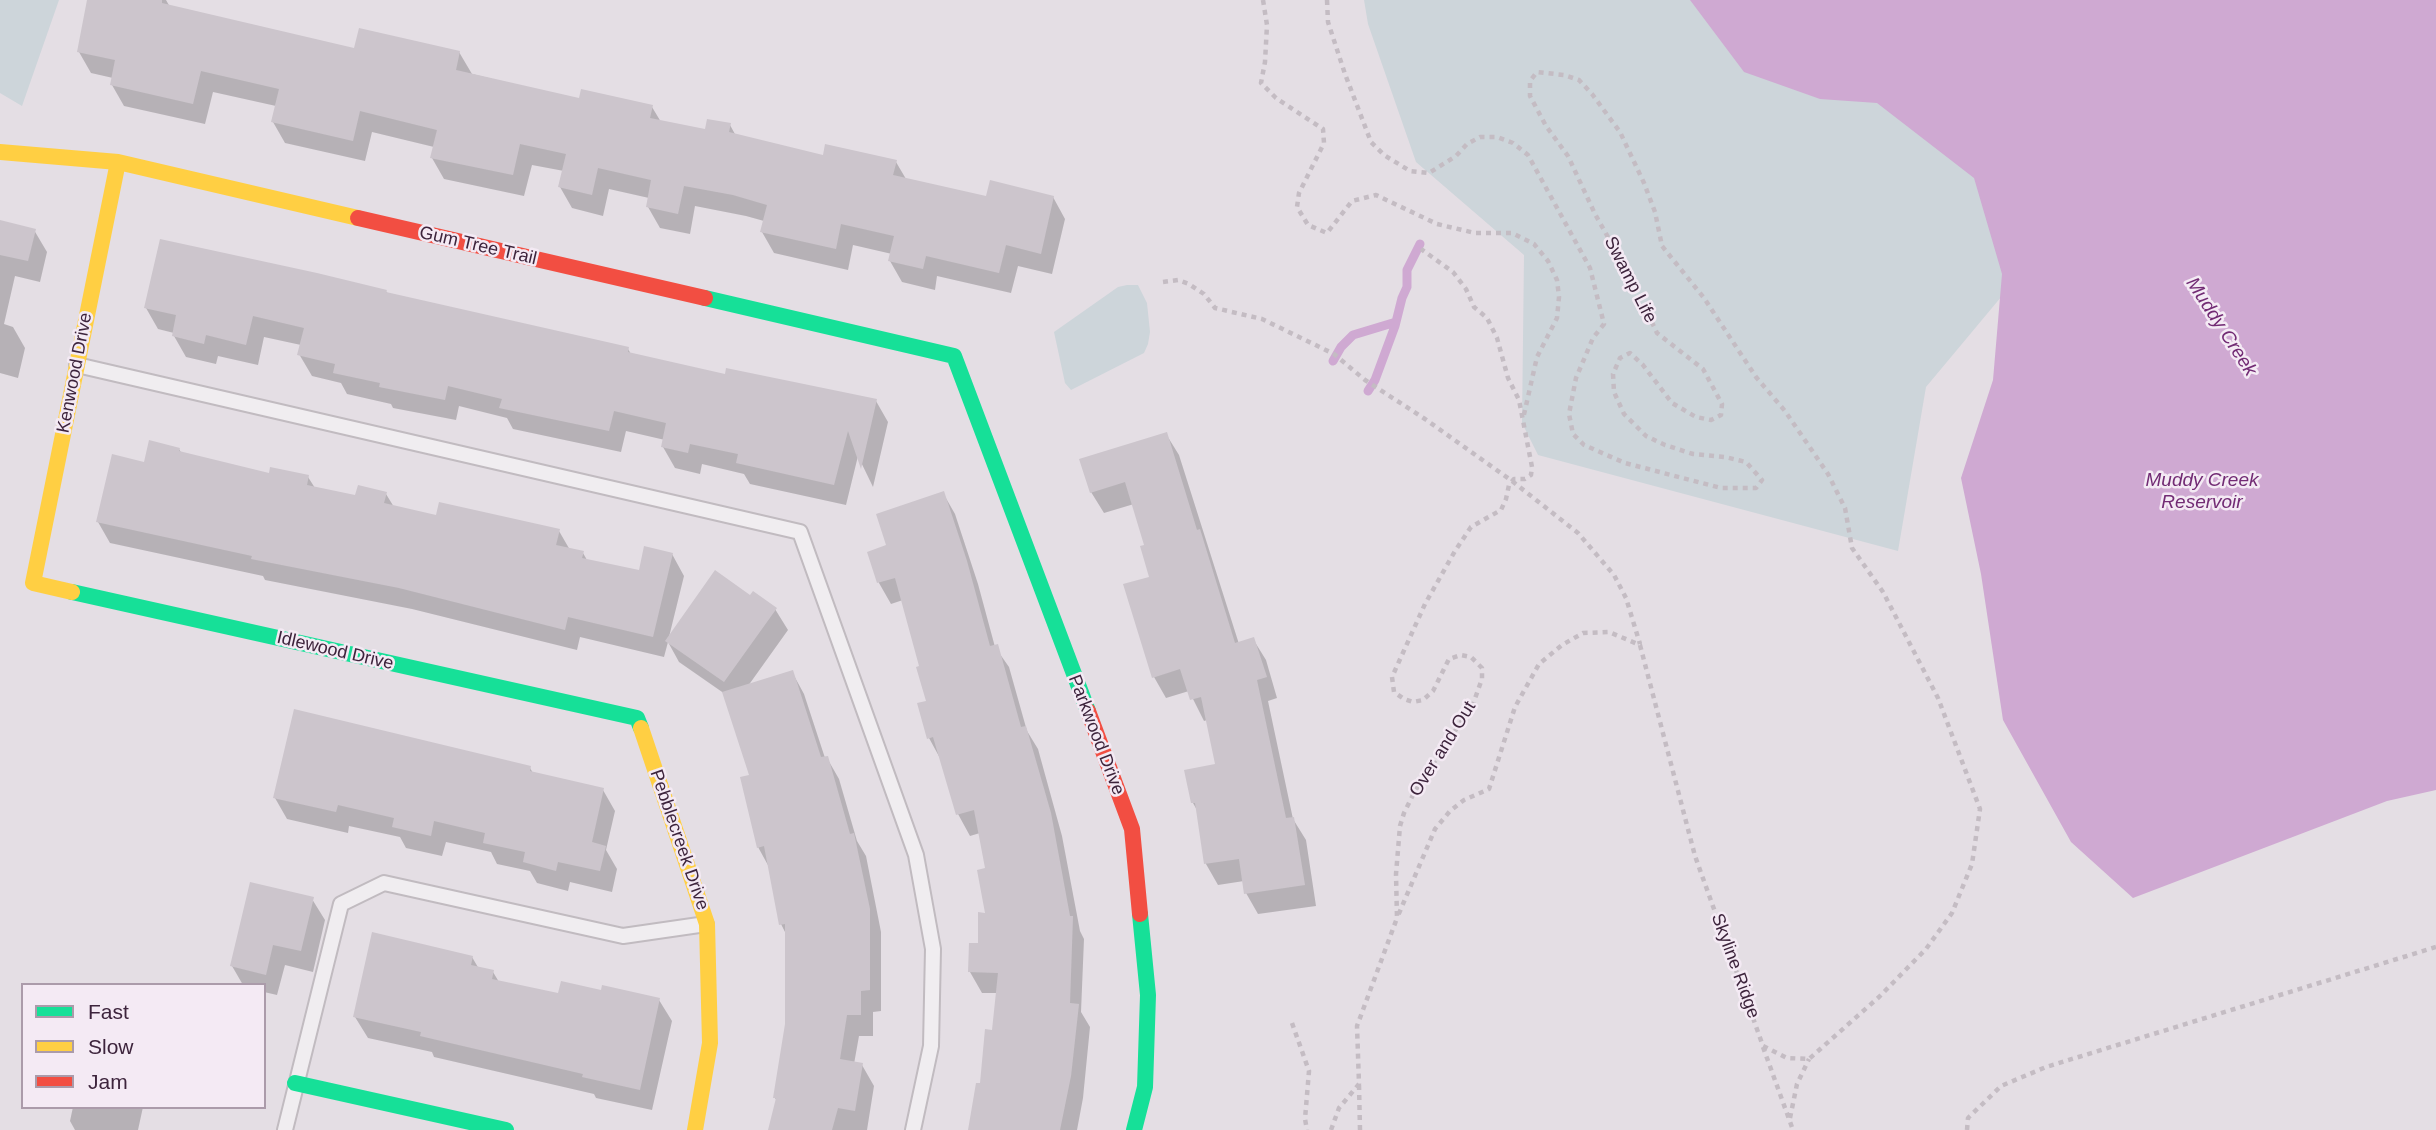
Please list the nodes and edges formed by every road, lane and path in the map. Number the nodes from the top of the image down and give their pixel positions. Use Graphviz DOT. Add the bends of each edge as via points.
graph roads {
  1 [pos="1263,0"];
  2 [pos="1327,0"];
  3 [pos="0,152"];
  4 [pos="118,162"];
  5 [pos="1421,249"];
  6 [pos="1163,282"];
  7 [pos="954,356"];
  8 [pos="77,365"];
  9 [pos="1522,423"];
  10 [pos="1512,481"];
  11 [pos="33,583"];
  12 [pos="1640,645"];
  13 [pos="637,718"];
  14 [pos="1397,918"];
  15 [pos="708,924"];
  16 [pos="2436,947"];
  17 [pos="1292,1023"];
  18 [pos="1763,1046"];
  19 [pos="1809,1059"];
  20 [pos="295,1083"];
  21 [pos="1359,1084"];
  22 [pos="1790,1120"];
  23 [pos="285,1130"];
  24 [pos="506,1130"];
  25 [pos="695,1130"];
  26 [pos="913,1130"];
  27 [pos="1134,1130"];
  28 [pos="1307,1130"];
  29 [pos="1331,1130"];
  30 [pos="1360,1130"];
  31 [pos="1793,1130"];
  32 [pos="1967,1130"];
  1 -- 9 [label="path" via="1267,25 1261,83 1323,129 1324,143 1298,193 1297,207 1308,225 1326,233 1352,201 1376,195 1437,224 1475,233 1512,233 1534,244 1548,261 1557,281 1557,318 1537,357"];
  2 -- 19 [label="path, Swamp Life" via="1328,22 1345,74 1371,142 1384,155 1410,171 1429,173 1480,138 1497,137 1528,155 1590,268 1604,324 1576,378 1569,414 1573,433 1584,445 1625,463 1721,488 1756,488 1762,480 1746,462 1693,453 1646,436 1624,414 1614,392 1612,374 1620,358 1630,353 1672,402 1696,417 1711,420 1721,415 1723,404 1703,369 1657,333 1569,156 1530,96 1530,81 1538,72 1579,80 1620,132 1655,212 1662,247 1704,298 1828,474 1845,508 1852,548 1883,592 1938,698 1980,810 1972,864 1952,913 1926,949"];
  3 -- 4 [label="street, Gum Tree Trail"];
  4 -- 7 [label="street, Gum Tree Trail"];
  4 -- 8 [label="street, Kenwood Drive"];
  5 -- 9 [label="path" via="1453,272 1474,307 1487,318 1519,400"];
  6 -- 10 [label="path, Skyline Ridge" via="1189,284 1215,308 1262,318 1337,356"];
  7 -- 27 [label="street, Parkwood Drive" via="1132,829 1148,995 1145,1087"];
  8 -- 11 [label="street, Kenwood Drive"];
  8 -- 26 [label="lane" via="800,532 916,855 933,962 931,1046"];
  9 -- 10 [label="path, Over and Out" via="1531,475"];
  10 -- 12 [label="path, Skyline Ridge" via="1578,533 1614,575"];
  10 -- 14 [label="path, Over and Out" via="1500,510 1471,527 1455,551 1392,677 1394,692 1413,702 1433,691 1449,659 1471,657 1482,668 1473,704 1404,813 1396,874"];
  11 -- 13 [label="street, Idlewood Drive"];
  12 -- 14 [label="path" via="1609,632 1583,633 1539,664 1515,707 1489,789 1464,800 1435,829"];
  12 -- 18 [label="path, Skyline Ridge" via="1695,856"];
  13 -- 15 [label="street, Pebblecreek Drive"];
  14 -- 21 [label="path, Over and Out" via="1357,1026"];
  15 -- 20 [label="lane" via="623,936 384,883 341,904"];
  15 -- 25 [label="street, Pebblecreek Drive" via="710,1043"];
  16 -- 32 [label="path" via="2046,1067 2001,1086 1968,1118"];
  17 -- 28 [label="path" via="1309,1071"];
  18 -- 19 [label="path" via="1787,1058"];
  18 -- 22 [label="path, Skyline Ridge"];
  19 -- 22 [label="path" via="1797,1084"];
  20 -- 23 [label="lane"];
  20 -- 24 [label="street"];
  21 -- 29 [label="path" via="1339,1108"];
  21 -- 30 [label="path, Over and Out"];
  22 -- 31 [label="path, Skyline Ridge"];
}
